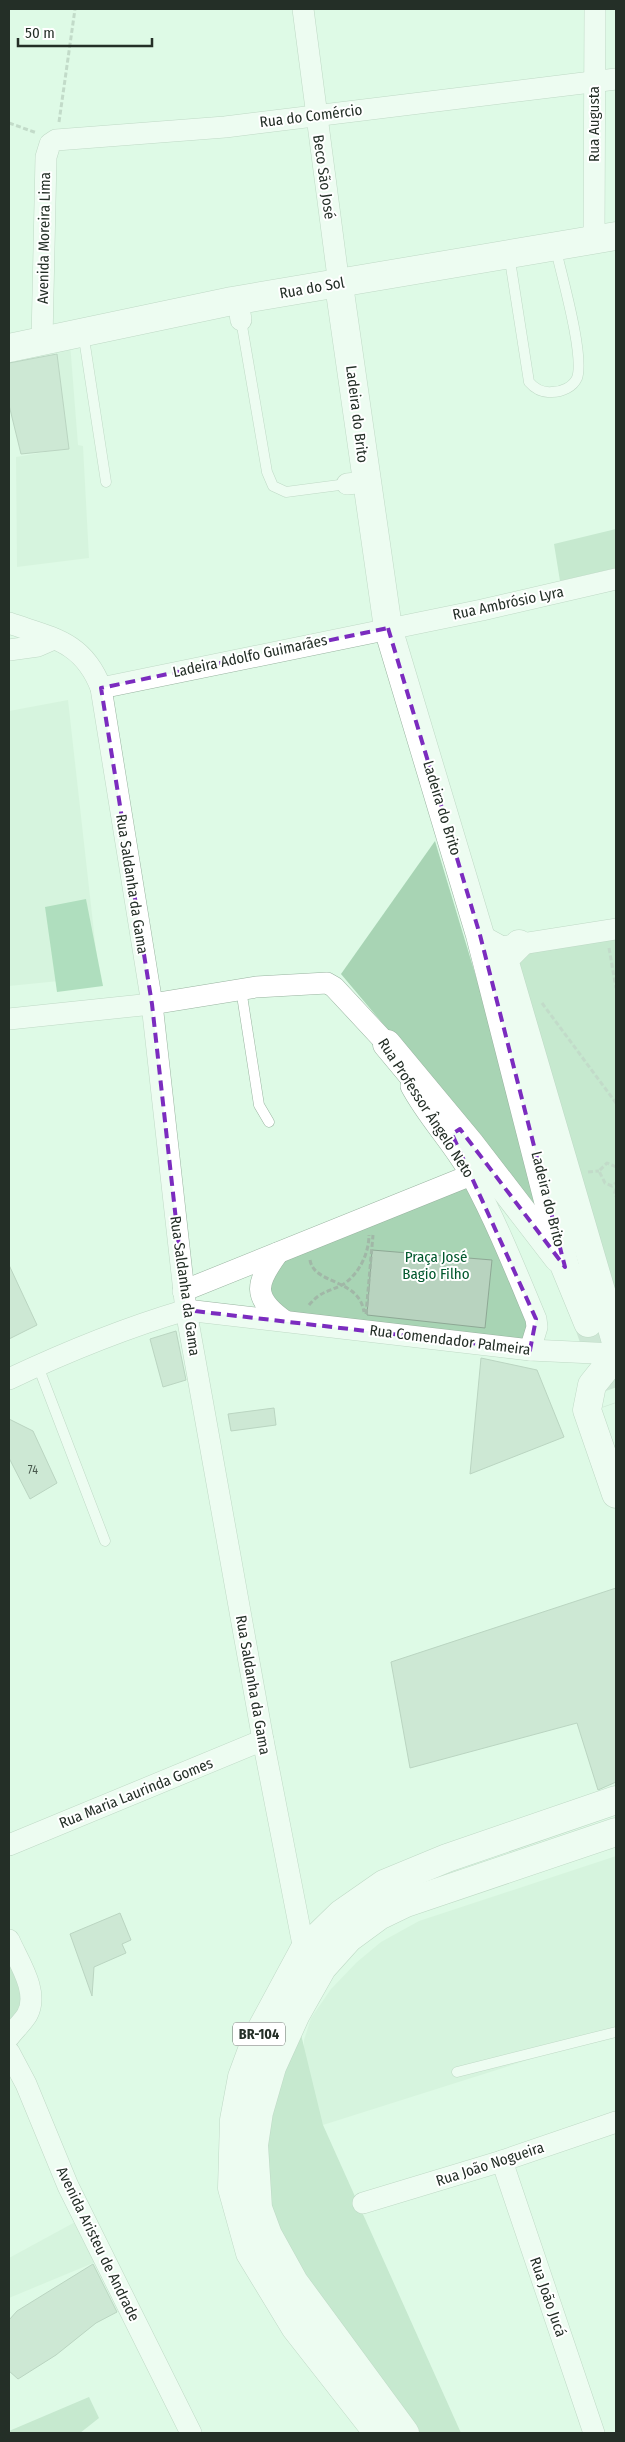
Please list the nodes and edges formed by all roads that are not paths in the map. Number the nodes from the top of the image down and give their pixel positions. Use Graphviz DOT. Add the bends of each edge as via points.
graph roads {
  1 [pos="303,9"];
  2 [pos="594,9"];
  3 [pos="616,79"];
  4 [pos="594,81"];
  5 [pos="316,115"];
  6 [pos="56,140"];
  7 [pos="605,237"];
  8 [pos="555,245"];
  9 [pos="509,253"];
  10 [pos="339,285"];
  11 [pos="239,310"];
  12 [pos="83,331"];
  13 [pos="42,340"];
  14 [pos="9,348"];
  15 [pos="106,482"];
  16 [pos="357,483"];
  17 [pos="616,579"];
  18 [pos="9,623"];
  19 [pos="394,627"];
  20 [pos="54,639"];
  21 [pos="9,650"];
  22 [pos="101,688"];
  23 [pos="610,930"];
  24 [pos="497,947"];
  25 [pos="241,989"];
  26 [pos="152,1004"];
  27 [pos="9,1020"];
  28 [pos="387,1044"];
  29 [pos="269,1122"];
  30 [pos="471,1175"];
  31 [pos="278,1253"];
  32 [pos="565,1267"];
  33 [pos="185,1300"];
  34 [pos="295,1322"];
  35 [pos="588,1323"];
  36 [pos="530,1350"];
  37 [pos="616,1350"];
  38 [pos="38,1366"];
  39 [pos="9,1380"];
  40 [pos="616,1494"];
  41 [pos="105,1541"];
  42 [pos="263,1740"];
  43 [pos="616,1800"];
  44 [pos="616,1814"];
  45 [pos="538,1825"];
  46 [pos="616,1832"];
  47 [pos="9,1845"];
  48 [pos="616,1845"];
  49 [pos="9,1940"];
  50 [pos="304,1950"];
  51 [pos="616,2032"];
  52 [pos="9,2037"];
  53 [pos="9,2052"];
  54 [pos="272,2067"];
  55 [pos="456,2072"];
  56 [pos="616,2122"];
  57 [pos="502,2161"];
  58 [pos="363,2203"];
  59 [pos="191,2433"];
  60 [pos="378,2433"];
  61 [pos="404,2433"];
  62 [pos="594,2433"];
  1 -- 5 [label="street, Beco São José"];
  2 -- 4 [label="street, Rua Augusta"];
  3 -- 4 [label="street, Rua do Comércio"];
  4 -- 5 [label="street, Rua do Comércio"];
  4 -- 7 [label="street, Rua Augusta"];
  5 -- 6 [label="street, Rua do Comércio" via="225,127"];
  5 -- 10 [label="street, Beco São José"];
  6 -- 13 [label="street, Avenida Moreira Lima" via="50,144 46,157"];
  7 -- 8 [label="main road, Rua do Sol"];
  8 -- 9 [label="main road, Rua do Sol"];
  8 -- 9 [label="lane" via="579,359 576,380 569,388 559,391 541,391 529,382"];
  9 -- 10 [label="main road, Rua do Sol"];
  10 -- 11 [label="main road, Rua do Sol"];
  10 -- 16 [label="main road, Ladeira do Brito"];
  11 -- 12 [label="main road, Rua do Sol"];
  11 -- 16 [label="lane" via="267,472 273,486 286,492"];
  12 -- 13 [label="main road, Rua do Sol"];
  12 -- 15 [label="lane"];
  13 -- 14 [label="main road, Rua do Sol"];
  16 -- 19 [label="main road, Ladeira do Brito"];
  17 -- 19 [label="street, Rua Ambrósio Lyra"];
  18 -- 20 [label="street, Rua Saldanha da Gama"];
  19 -- 22 [label="street, Ladeira Adolfo Guimarães"];
  19 -- 24 [label="main road, Ladeira do Brito"];
  20 -- 21 [label="street" via="38,646"];
  20 -- 22 [label="street, Rua Saldanha da Gama" via="71,646 87,659"];
  22 -- 26 [label="street, Rua Saldanha da Gama"];
  23 -- 24 [label="street"];
  24 -- 32 [label="main road, Ladeira do Brito"];
  24 -- 37 [label="main road, Ladeira do Brito" via="507,956 505,963"];
  25 -- 26 [label="street, Rua Professor Ângelo Neto"];
  25 -- 28 [label="street, Rua Professor Ângelo Neto" via="327,983"];
  25 -- 29 [label="lane" via="259,1106"];
  26 -- 27 [label="street, Rua Professor Ângelo Neto"];
  26 -- 33 [label="street, Rua Saldanha da Gama"];
  28 -- 30 [label="street, Rua Professor Ângelo Neto" via="424,1110"];
  28 -- 32 [label="main road" via="471,1145"];
  30 -- 31 [label="street, Rua Comendador Palmeira"];
  30 -- 36 [label="street, Rua Professor Ângelo Neto" via="536,1319 537,1327"];
  31 -- 33 [label="street, Rua Comendador Palmeira"];
  31 -- 34 [label="street" via="262,1274 259,1284 272,1312"];
  32 -- 35 [label="main road, Ladeira do Brito"];
  33 -- 34 [label="street, Rua Comendador Palmeira"];
  33 -- 38 [label="street, Rua Comendador Palmeira" via="144,1322"];
  33 -- 42 [label="street, Rua Saldanha da Gama"];
  34 -- 36 [label="street, Rua Comendador Palmeira" via="363,1327"];
  36 -- 37 [label="street, Rua Comendador Palmeira"];
  37 -- 40 [label="main road" via="592,1385 587,1410"];
  38 -- 39 [label="street, Rua Comendador Palmeira"];
  38 -- 41 [label="lane"];
  42 -- 47 [label="street, Rua Maria Laurinda Gomes"];
  42 -- 50 [label="street, Rua Saldanha da Gama"];
  43 -- 45 [label="main road, BR-104"];
  44 -- 45 [label="main road" via="575,1827"];
  45 -- 50 [label="main road, BR-104" via="384,1884 341,1914"];
  46 -- 54 [label="main road, BR-104" via="406,1903 378,1916 349,1938 322,1968"];
  48 -- 54 [label="main road" via="396,1925 370,1938 328,1980"];
  49 -- 52 [label="street" via="31,1997 26,2015"];
  50 -- 60 [label="main road, BR-104" via="256,2039 242,2077 234,2120 232,2188 250,2253 295,2326"];
  51 -- 55 [label="lane"];
  53 -- 59 [label="street, Avenida Aristeu de Andrade" via="26,2084 68,2186"];
  54 -- 61 [label="main road, BR-104" via="258,2112 254,2145 258,2208 268,2235 294,2282"];
  56 -- 57 [label="street, Rua João Nogueira"];
  57 -- 58 [label="street, Rua João Nogueira"];
  57 -- 62 [label="street, Rua João Jucá"];
}
